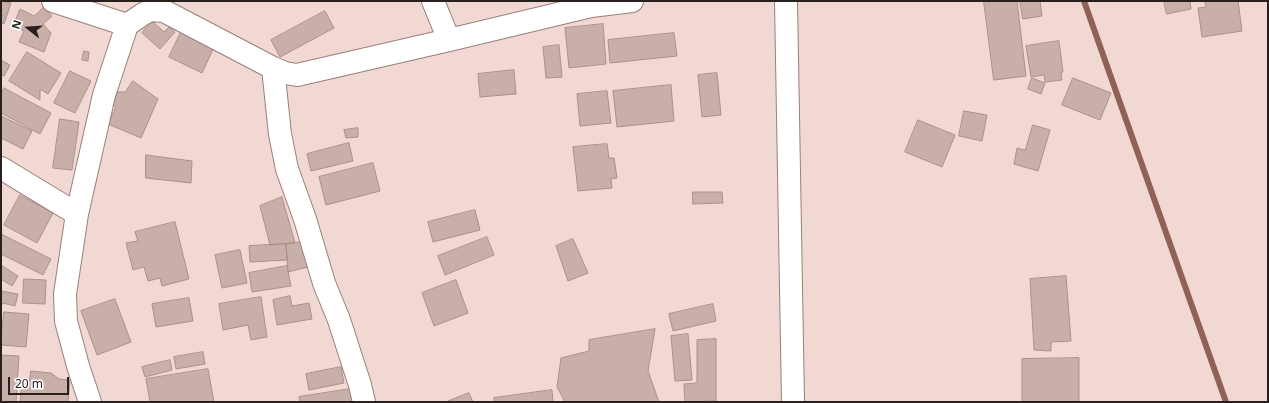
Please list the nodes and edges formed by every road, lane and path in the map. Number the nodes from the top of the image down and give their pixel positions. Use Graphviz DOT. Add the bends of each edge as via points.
graph roads {
  1 [pos="53,1"];
  2 [pos="433,1"];
  3 [pos="632,1"];
  4 [pos="786,1"];
  5 [pos="127,25"];
  6 [pos="449,40"];
  7 [pos="273,68"];
  8 [pos="1,168"];
  9 [pos="77,214"];
  10 [pos="90,402"];
  11 [pos="364,402"];
  12 [pos="793,402"];
  1 -- 5 [label="street"];
  2 -- 6 [label="street"];
  3 -- 6 [label="street" via="591,6"];
  4 -- 12 [label="street"];
  5 -- 7 [label="street" via="151,10 164,10"];
  5 -- 9 [label="street" via="104,95"];
  6 -- 7 [label="street" via="297,75"];
  7 -- 11 [label="street" via="280,134 287,169"];
  8 -- 9 [label="street"];
  9 -- 10 [label="street" via="65,294 66,321"];
}
